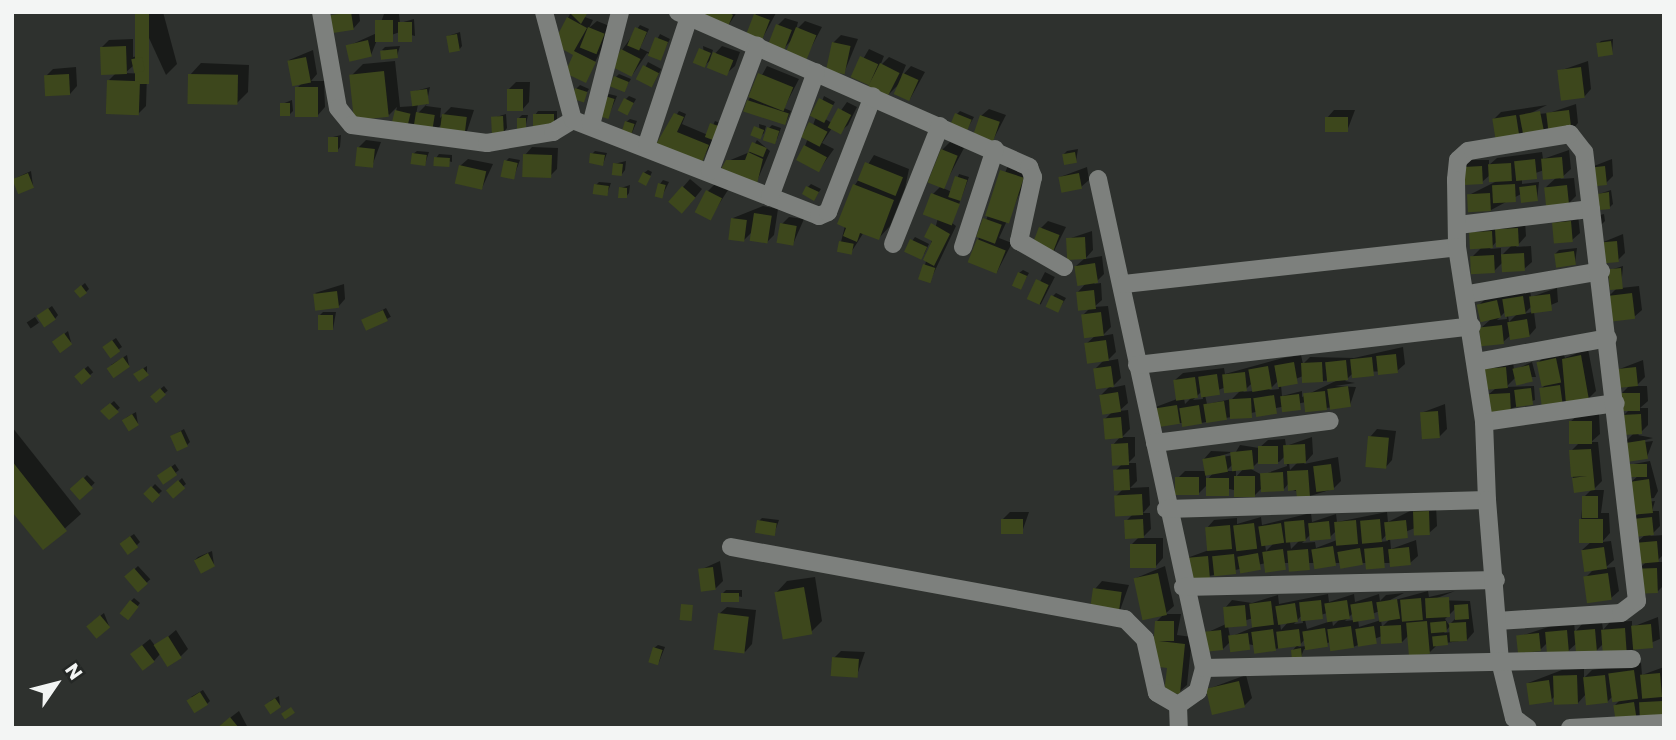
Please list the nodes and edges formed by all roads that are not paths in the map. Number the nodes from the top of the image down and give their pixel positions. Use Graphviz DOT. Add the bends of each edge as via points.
graph roads {
  1 [pos="321,12"];
  2 [pos="544,12"];
  3 [pos="620,12"];
  4 [pos="684,15"];
  5 [pos="757,46"];
  6 [pos="817,72"];
  7 [pos="873,96"];
  8 [pos="573,120"];
  9 [pos="591,125"];
  10 [pos="940,126"];
  11 [pos="647,144"];
  12 [pos="995,149"];
  13 [pos="709,171"];
  14 [pos="1098,179"];
  15 [pos="770,197"];
  16 [pos="1591,209"];
  17 [pos="1458,225"];
  18 [pos="893,244"];
  19 [pos="963,247"];
  20 [pos="1457,247"];
  21 [pos="1064,267"];
  22 [pos="1601,271"];
  23 [pos="1124,284"];
  24 [pos="1468,294"];
  25 [pos="1472,326"];
  26 [pos="1608,338"];
  27 [pos="1476,362"];
  28 [pos="1138,365"];
  29 [pos="1616,403"];
  30 [pos="1330,421"];
  31 [pos="1484,422"];
  32 [pos="1155,443"];
  33 [pos="1487,500"];
  34 [pos="1166,509"];
  35 [pos="732,547"];
  36 [pos="1496,580"];
  37 [pos="1183,587"];
  38 [pos="1497,621"];
  39 [pos="1632,659"];
  40 [pos="1500,660"];
  41 [pos="1204,668"];
  42 [pos="1178,705"];
  43 [pos="1664,723"];
  44 [pos="1179,728"];
  45 [pos="1528,728"];
  46 [pos="1570,728"];
  1 -- 8 [label="street" via="338,108 352,125 486,143 553,132"];
  2 -- 8 [label="street"];
  3 -- 9 [label="street"];
  4 -- 5 [label="street"];
  4 -- 11 [label="street"];
  5 -- 6 [label="street"];
  5 -- 13 [label="street"];
  6 -- 7 [label="street"];
  6 -- 15 [label="street"];
  7 -- 10 [label="street"];
  7 -- 15 [label="street" via="828,212 819,216"];
  8 -- 9 [label="street"];
  9 -- 11 [label="street"];
  10 -- 12 [label="street"];
  10 -- 18 [label="street"];
  11 -- 13 [label="street"];
  12 -- 19 [label="street"];
  12 -- 21 [label="street" via="1033,174 1019,242"];
  13 -- 15 [label="street"];
  14 -- 23 [label="street"];
  16 -- 17 [label="street"];
  16 -- 17 [label="street" via="1584,152 1570,134 1465,153 1456,180"];
  16 -- 22 [label="street"];
  17 -- 20 [label="street"];
  20 -- 23 [label="street"];
  20 -- 24 [label="street"];
  22 -- 24 [label="street"];
  22 -- 26 [label="street"];
  23 -- 28 [label="street"];
  24 -- 25 [label="street"];
  25 -- 27 [label="street"];
  25 -- 28 [label="street"];
  26 -- 27 [label="street"];
  26 -- 29 [label="street"];
  27 -- 31 [label="street"];
  28 -- 32 [label="street"];
  29 -- 31 [label="street"];
  29 -- 38 [label="street" via="1634,607"];
  30 -- 32 [label="street"];
  31 -- 33 [label="street"];
  32 -- 34 [label="street"];
  33 -- 34 [label="street"];
  33 -- 36 [label="street"];
  34 -- 37 [label="street"];
  35 -- 42 [label="street" via="1125,619 1145,639 1157,693"];
  36 -- 37 [label="street"];
  36 -- 38 [label="street"];
  37 -- 41 [label="street"];
  38 -- 40 [label="street"];
  39 -- 40 [label="street"];
  40 -- 41 [label="street"];
  40 -- 45 [label="street" via="1514,718"];
  41 -- 42 [label="street" via="1198,691"];
  42 -- 44 [label="street"];
  43 -- 46 [label="street"];
}
